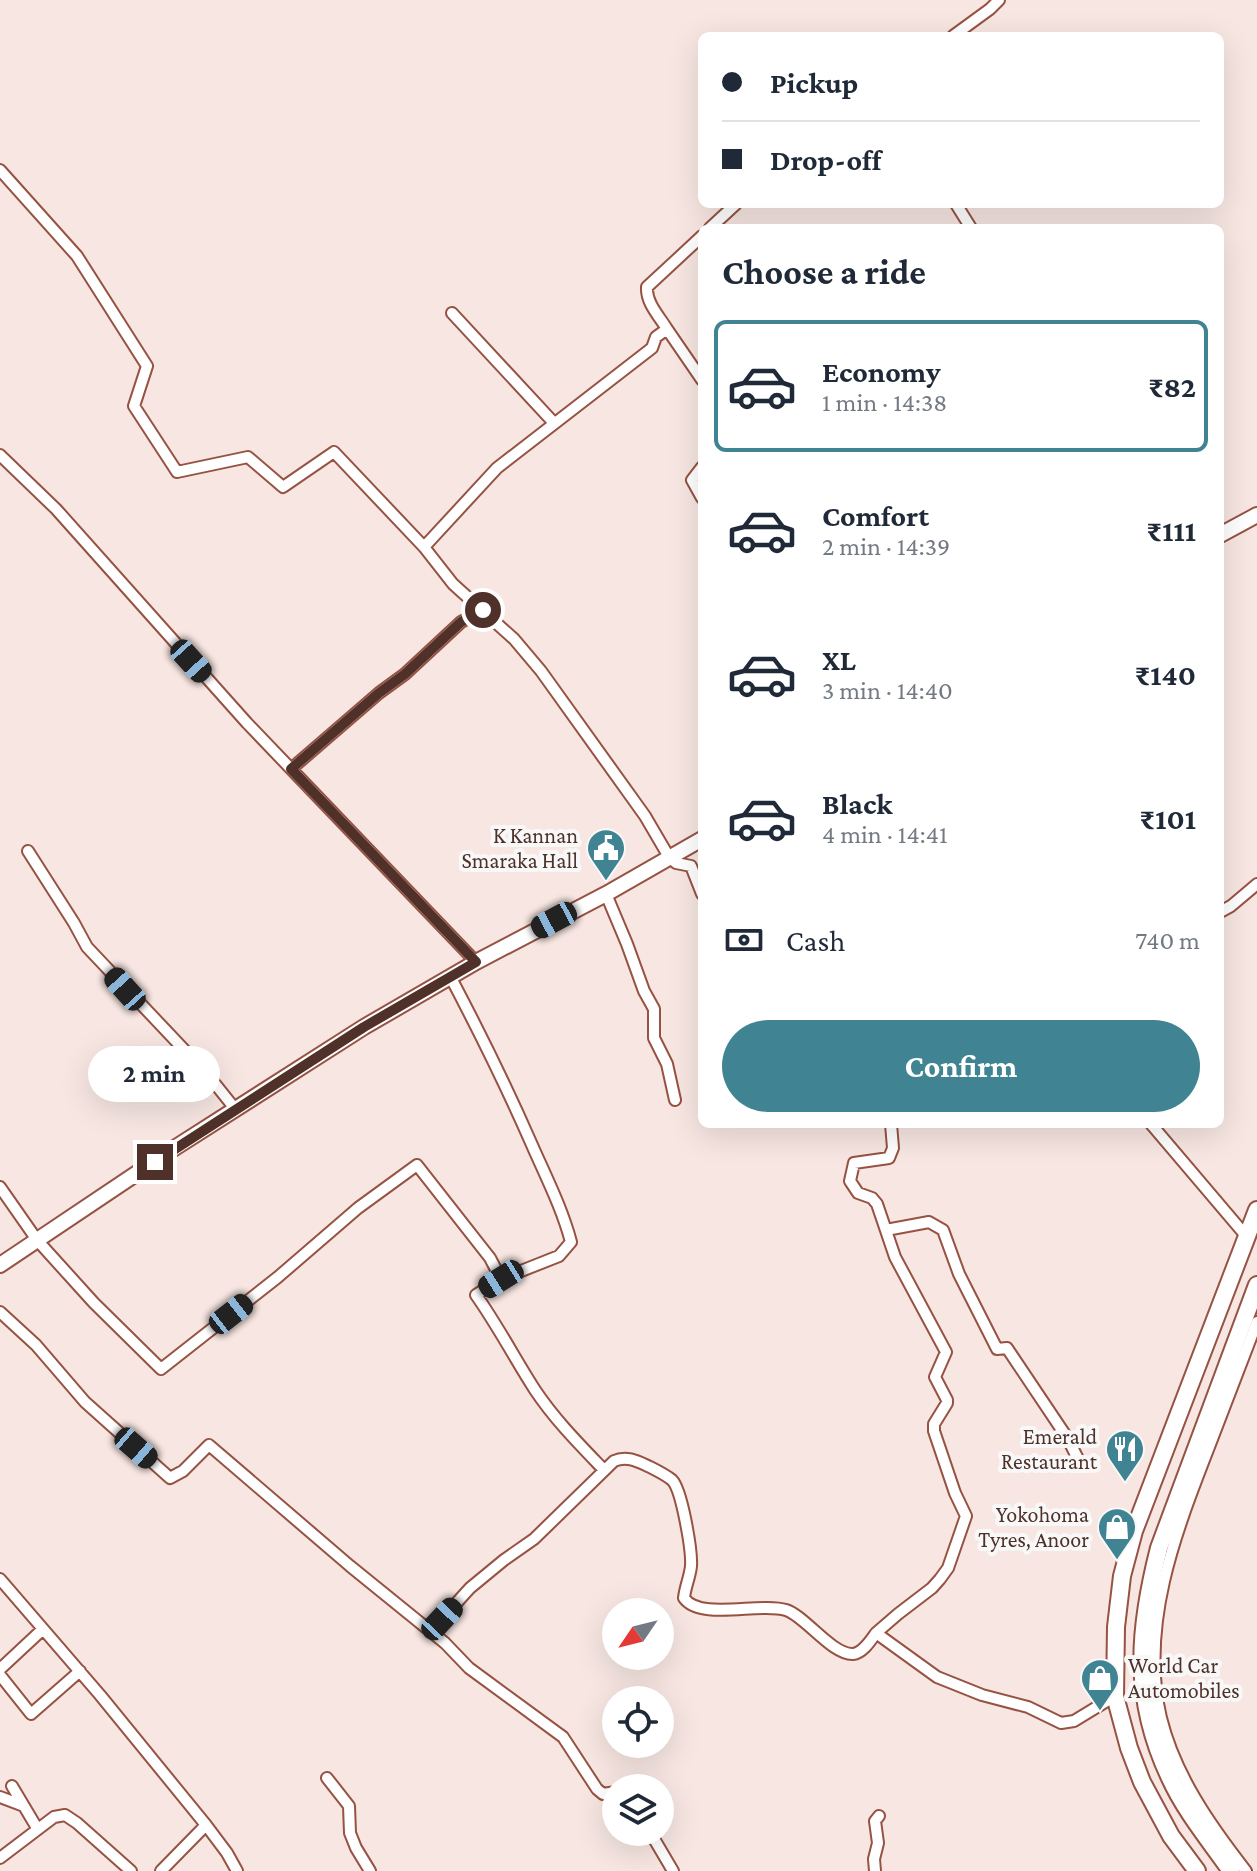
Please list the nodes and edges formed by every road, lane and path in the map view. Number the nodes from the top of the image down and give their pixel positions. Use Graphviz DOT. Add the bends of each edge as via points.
graph roads {
  1 [pos="999,0"];
  2 [pos="958,32"];
  3 [pos="0,170"];
  4 [pos="732,208"];
  5 [pos="714,224"];
  6 [pos="698,240"];
  7 [pos="452,313"];
  8 [pos="667,329"];
  9 [pos="698,374"];
  10 [pos="554,423"];
  11 [pos="0,455"];
  12 [pos="698,472"];
  13 [pos="698,491"];
  14 [pos="1257,515"];
  15 [pos="1224,533"];
  16 [pos="424,547"];
  17 [pos="483,610"];
  18 [pos="291,769"];
  19 [pos="698,841"];
  20 [pos="28,851"];
  21 [pos="669,857"];
  22 [pos="698,884"];
  23 [pos="1257,884"];
  24 [pos="606,894"];
  25 [pos="1224,910"];
  26 [pos="476,962"];
  27 [pos="451,978"];
  28 [pos="675,1100"];
  29 [pos="236,1110"];
  30 [pos="891,1128"];
  31 [pos="1154,1128"];
  32 [pos="0,1187"];
  33 [pos="1257,1210"];
  34 [pos="886,1230"];
  35 [pos="1247,1237"];
  36 [pos="37,1240"];
  37 [pos="0,1265"];
  38 [pos="501,1279"];
  39 [pos="1257,1285"];
  40 [pos="0,1312"];
  41 [pos="1257,1322"];
  42 [pos="1081,1465"];
  43 [pos="604,1470"];
  44 [pos="0,1579"];
  45 [pos="43,1629"];
  46 [pos="430,1632"];
  47 [pos="876,1633"];
  48 [pos="0,1669"];
  49 [pos="80,1671"];
  50 [pos="0,1675"];
  51 [pos="1115,1696"];
  52 [pos="327,1778"];
  53 [pos="12,1786"];
  54 [pos="602,1793"];
  55 [pos="0,1797"];
  56 [pos="24,1806"];
  57 [pos="879,1816"];
  58 [pos="206,1825"];
  59 [pos="37,1828"];
  60 [pos="658,1846"];
  61 [pos="0,1858"];
  62 [pos="131,1871"];
  63 [pos="161,1871"];
  64 [pos="237,1871"];
  65 [pos="370,1871"];
  66 [pos="673,1871"];
  67 [pos="875,1871"];
  68 [pos="1197,1871"];
  69 [pos="1231,1871"];
  70 [pos="1246,1871"];
  1 -- 2 [label="street"];
  3 -- 16 [label="street" via="77,256 147,366 134,406 177,472 248,457 283,487 334,452"];
  4 -- 5 [label="street"];
  6 -- 8 [label="street" via="647,287 649,302"];
  7 -- 10 [label="street"];
  8 -- 9 [label="street"];
  8 -- 10 [label="street" via="652,348"];
  10 -- 16 [label="street" via="497,468"];
  11 -- 18 [label="street" via="56,509"];
  12 -- 13 [label="street" via="692,480"];
  14 -- 15 [label="main road"];
  16 -- 17 [label="street" via="453,584"];
  17 -- 18 [label="street" via="461,622"];
  17 -- 21 [label="street" via="541,671"];
  18 -- 26 [label="street"];
  19 -- 21 [label="main road"];
  20 -- 29 [label="street" via="87,947"];
  21 -- 22 [label="street" via="691,866"];
  21 -- 24 [label="main road"];
  23 -- 25 [label="street"];
  24 -- 26 [label="main road"];
  24 -- 28 [label="street" via="654,1009 654,1038"];
  26 -- 27 [label="main road"];
  27 -- 29 [label="main road"];
  27 -- 38 [label="street" via="520,1118 571,1242 559,1256"];
  29 -- 36 [label="main road"];
  30 -- 34 [label="street" via="889,1158 854,1163 850,1181 877,1204"];
  31 -- 35 [label="street"];
  32 -- 36 [label="street"];
  33 -- 35 [label="highway"];
  34 -- 42 [label="street" via="929,1222 943,1230 997,1349 1007,1348"];
  34 -- 47 [label="street" via="946,1352 935,1377 947,1403 934,1431 966,1516 940,1579"];
  35 -- 51 [label="highway" via="1134,1531 1116,1627"];
  36 -- 37 [label="main road"];
  36 -- 38 [label="street" via="161,1369 417,1165"];
  38 -- 43 [label="street" via="476,1295 560,1424"];
  39 -- 69 [label="highway" via="1159,1548 1142,1637 1141,1671 1155,1740 1170,1779"];
  40 -- 46 [label="street" via="85,1402 170,1478 209,1445"];
  41 -- 70 [label="street" via="1168,1567 1154,1658 1161,1719 1171,1750 1203,1810"];
  43 -- 46 [label="street" via="534,1539 470,1588"];
  43 -- 47 [label="street" via="621,1458 674,1481 691,1546 684,1598 690,1604 724,1611 784,1610 852,1654"];
  44 -- 45 [label="street"];
  45 -- 48 [label="street"];
  45 -- 49 [label="street"];
  46 -- 54 [label="street" via="469,1668 563,1737"];
  47 -- 51 [label="street" via="937,1677 1061,1723 1074,1721"];
  49 -- 50 [label="street" via="31,1714"];
  49 -- 58 [label="street"];
  51 -- 68 [label="highway" via="1142,1782"];
  52 -- 65 [label="street" via="349,1806 350,1833"];
  53 -- 56 [label="street"];
  55 -- 56 [label="street"];
  56 -- 59 [label="street"];
  57 -- 67 [label="street"];
  58 -- 63 [label="street"];
  58 -- 64 [label="street"];
  59 -- 61 [label="street"];
  59 -- 62 [label="street" via="65,1815"];
  60 -- 66 [label="street"];
}
